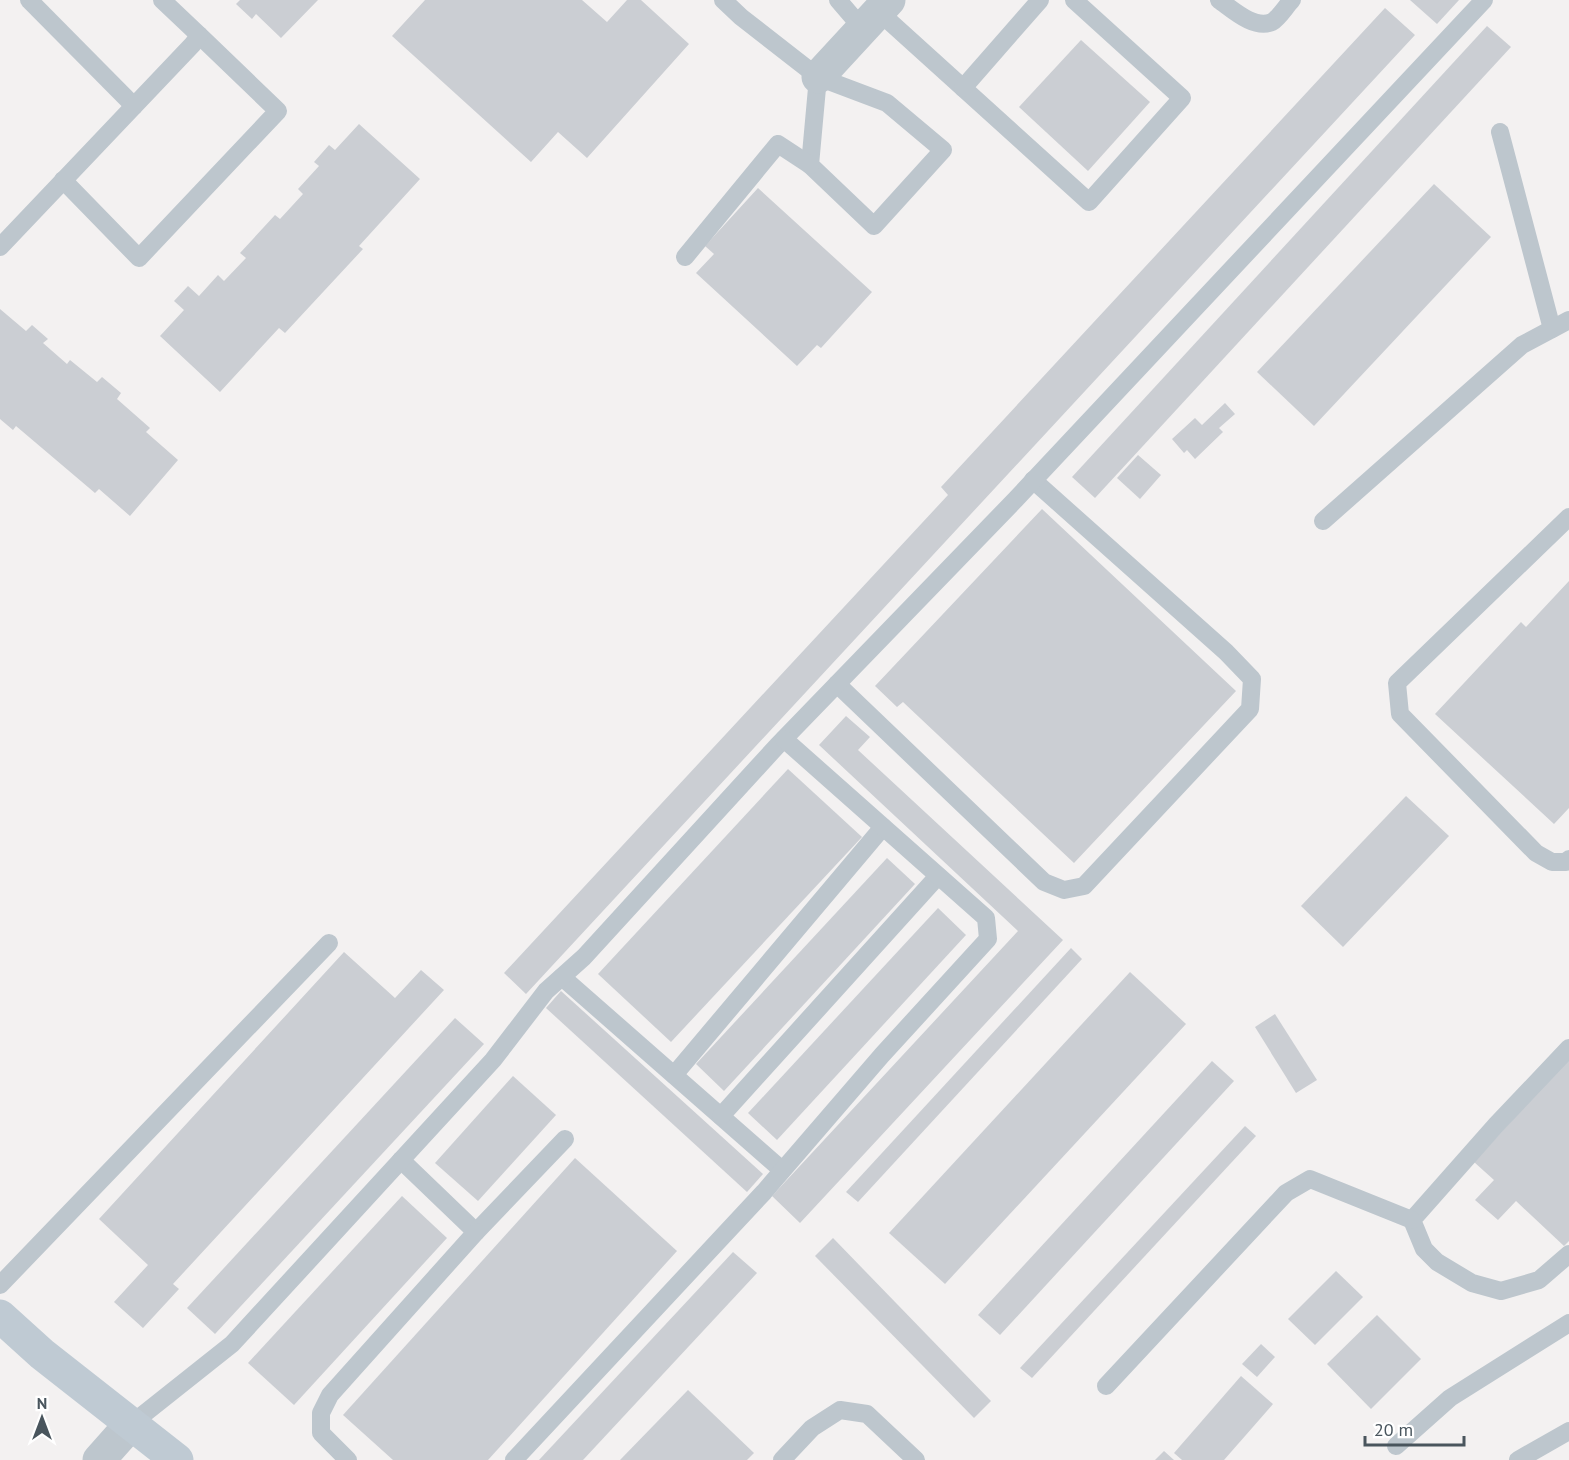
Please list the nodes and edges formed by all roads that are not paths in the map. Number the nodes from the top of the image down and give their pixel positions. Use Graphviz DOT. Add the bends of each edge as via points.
graph roads {
  1 [pos="29,0"];
  2 [pos="162,0"];
  3 [pos="723,0"];
  4 [pos="838,0"];
  5 [pos="1040,0"];
  6 [pos="1074,0"];
  7 [pos="1219,0"];
  8 [pos="1292,0"];
  9 [pos="1484,0"];
  10 [pos="877,13"];
  11 [pos="199,35"];
  12 [pos="818,77"];
  13 [pos="963,88"];
  14 [pos="134,106"];
  15 [pos="1500,132"];
  16 [pos="810,165"];
  17 [pos="63,180"];
  18 [pos="0,247"];
  19 [pos="685,257"];
  20 [pos="1569,320"];
  21 [pos="1552,329"];
  22 [pos="1033,480"];
  23 [pos="1569,517"];
  24 [pos="1323,521"];
  25 [pos="837,684"];
  26 [pos="784,739"];
  27 [pos="883,827"];
  28 [pos="1569,859"];
  29 [pos="938,876"];
  30 [pos="329,943"];
  31 [pos="562,977"];
  32 [pos="1569,1048"];
  33 [pos="674,1075"];
  34 [pos="721,1116"];
  35 [pos="565,1139"];
  36 [pos="401,1160"];
  37 [pos="782,1170"];
  38 [pos="1412,1220"];
  39 [pos="476,1232"];
  40 [pos="1569,1254"];
  41 [pos="0,1285"];
  42 [pos="0,1316"];
  43 [pos="1569,1323"];
  44 [pos="1106,1386"];
  45 [pos="130,1425"];
  46 [pos="1569,1431"];
  47 [pos="1396,1446"];
  48 [pos="99,1460"];
  49 [pos="177,1460"];
  50 [pos="348,1460"];
  51 [pos="514,1460"];
  52 [pos="782,1460"];
  53 [pos="916,1460"];
  54 [pos="1518,1460"];
  1 -- 14 [label="lane"];
  2 -- 11 [label="lane"];
  3 -- 12 [label="lane"];
  4 -- 10 [label="lane"];
  5 -- 13 [label="lane"];
  6 -- 13 [label="lane" via="1182,98 1089,202"];
  7 -- 8 [label="lane" via="1245,19 1260,22 1273,21"];
  9 -- 22 [label="lane"];
  10 -- 12 [label="street"];
  10 -- 13 [label="lane"];
  11 -- 14 [label="lane"];
  11 -- 17 [label="lane" via="278,111 139,258"];
  12 -- 16 [label="lane"];
  12 -- 16 [label="lane" via="887,103 943,150 874,226"];
  14 -- 17 [label="lane"];
  15 -- 21 [label="lane"];
  16 -- 19 [label="lane" via="778,144"];
  17 -- 18 [label="lane"];
  20 -- 21 [label="lane"];
  21 -- 24 [label="lane" via="1522,345"];
  22 -- 25 [label="lane"];
  22 -- 25 [label="lane" via="1227,652 1251,680 1250,710 1084,886 1064,890 1044,882"];
  23 -- 28 [label="lane" via="1397,683 1400,714 1536,853 1552,862"];
  25 -- 26 [label="lane"];
  26 -- 27 [label="lane"];
  26 -- 31 [label="lane"];
  27 -- 29 [label="lane"];
  27 -- 33 [label="lane"];
  29 -- 34 [label="lane"];
  29 -- 37 [label="lane" via="986,918 988,939"];
  30 -- 41 [label="lane"];
  31 -- 33 [label="lane"];
  31 -- 36 [label="lane" via="546,991 493,1060"];
  32 -- 38 [label="lane"];
  33 -- 34 [label="lane"];
  34 -- 37 [label="lane"];
  35 -- 39 [label="lane"];
  36 -- 39 [label="lane"];
  36 -- 45 [label="lane" via="232,1344"];
  37 -- 51 [label="lane"];
  38 -- 40 [label="lane" via="1424,1249 1437,1262 1472,1283 1501,1291 1539,1280"];
  38 -- 44 [label="lane" via="1310,1179 1286,1193"];
  39 -- 50 [label="lane" via="330,1395 321,1413 321,1433"];
  42 -- 45 [label="main road"];
  43 -- 47 [label="lane" via="1450,1398"];
  45 -- 48 [label="street"];
  45 -- 49 [label="main road"];
  46 -- 54 [label="lane"];
  52 -- 53 [label="lane" via="812,1428 840,1410 867,1414"];
}
